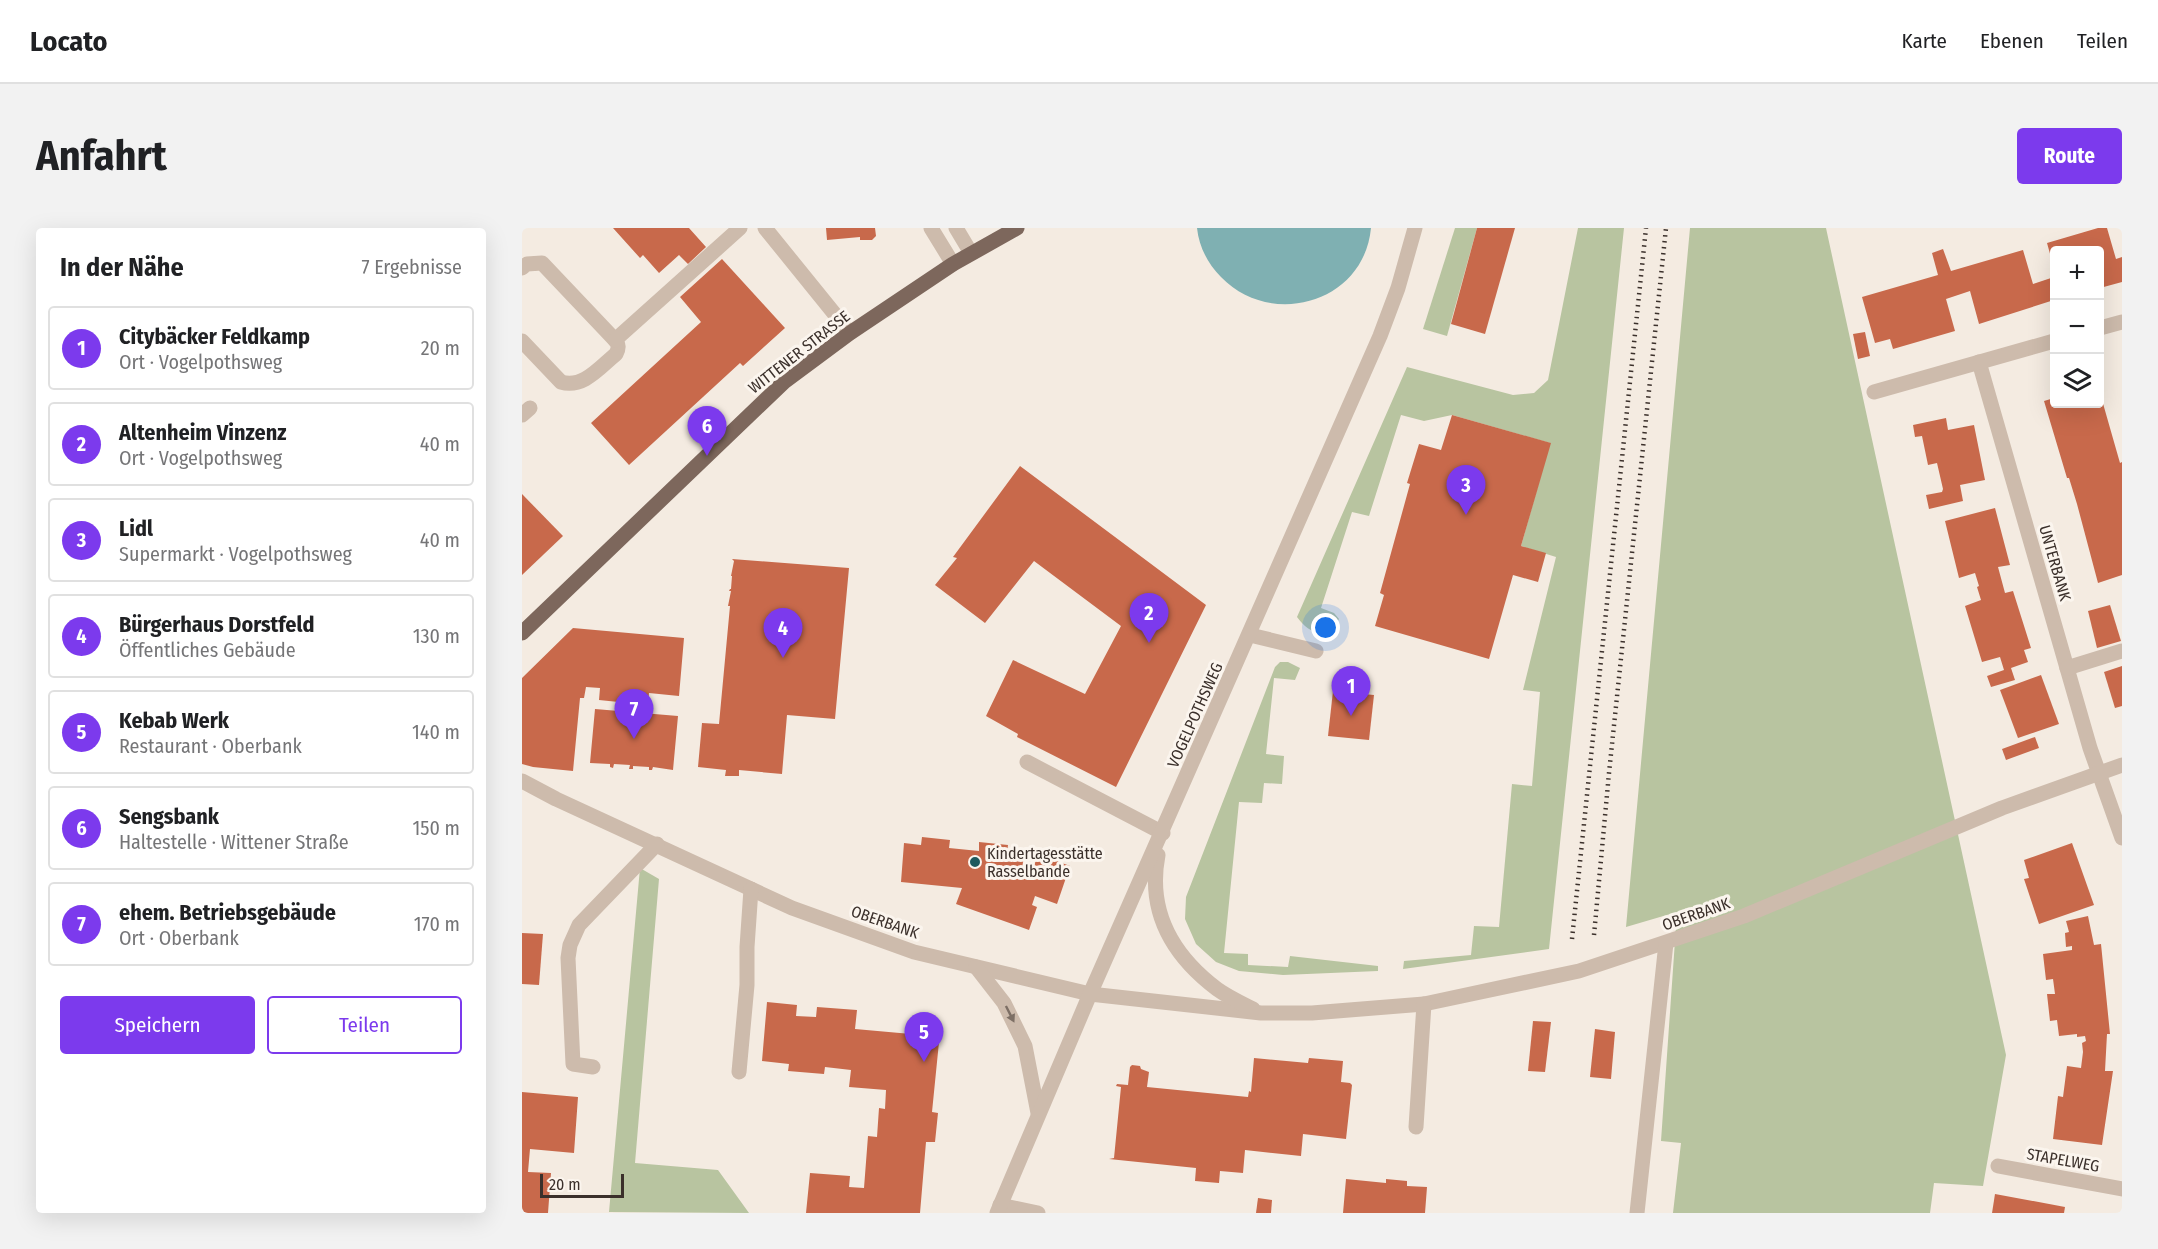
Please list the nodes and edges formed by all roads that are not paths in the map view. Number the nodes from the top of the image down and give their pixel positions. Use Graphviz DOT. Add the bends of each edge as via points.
graph roads {
  1 [pos="740,228"];
  2 [pos="765,228"];
  3 [pos="931,228"];
  4 [pos="956,228"];
  5 [pos="1017,228"];
  6 [pos="1415,228"];
  7 [pos="971,253"];
  8 [pos="953,264"];
  9 [pos="522,268"];
  10 [pos="2122,322"];
  11 [pos="2104,327"];
  12 [pos="850,333"];
  13 [pos="615,340"];
  14 [pos="522,341"];
  15 [pos="2050,342"];
  16 [pos="1979,362"];
  17 [pos="1874,392"];
  18 [pos="522,633"];
  19 [pos="1250,635"];
  20 [pos="1316,651"];
  21 [pos="2122,651"];
  22 [pos="2067,668"];
  23 [pos="1027,762"];
  24 [pos="2122,765"];
  25 [pos="2098,772"];
  26 [pos="524,787"];
  27 [pos="1162,835"];
  28 [pos="2122,838"];
  29 [pos="657,844"];
  30 [pos="751,889"];
  31 [pos="1666,944"];
  32 [pos="976,967"];
  33 [pos="1090,993"];
  34 [pos="1424,1004"];
  35 [pos="1261,1013"];
  36 [pos="593,1067"];
  37 [pos="739,1072"];
  38 [pos="1038,1114"];
  39 [pos="1416,1127"];
  40 [pos="1998,1166"];
  41 [pos="2122,1189"];
  42 [pos="998,1209"];
  43 [pos="1038,1213"];
  44 [pos="1637,1213"];
  1 -- 13 [label="street"];
  2 -- 12 [label="street"];
  3 -- 8 [label="street"];
  4 -- 7 [label="street"];
  5 -- 7 [label="main road, WITTENER STRASSE"];
  6 -- 19 [label="street, VOGELPOTHSWEG" via="1384,328"];
  7 -- 8 [label="main road, WITTENER STRASSE"];
  8 -- 12 [label="main road, WITTENER STRASSE"];
  9 -- 13 [label="street" via="542,263"];
  10 -- 11 [label="street"];
  12 -- 18 [label="main road, WITTENER STRASSE" via="784,382"];
  13 -- 14 [label="street" via="616,354 579,384 570,385 561,382"];
  15 -- 16 [label="street"];
  16 -- 17 [label="street"];
  16 -- 22 [label="street, UNTERBANK"];
  19 -- 20 [label="street"];
  19 -- 27 [label="street, VOGELPOTHSWEG"];
  21 -- 22 [label="street"];
  22 -- 25 [label="street, UNTERBANK"];
  23 -- 27 [label="street"];
  24 -- 25 [label="street, OBERBANK"];
  25 -- 28 [label="street"];
  25 -- 31 [label="street, OBERBANK"];
  26 -- 29 [label="street, OBERBANK"];
  27 -- 33 [label="street, VOGELPOTHSWEG"];
  27 -- 35 [label="street, OBERBANK" via="1156,900 1172,944 1190,967 1219,990"];
  29 -- 30 [label="street, OBERBANK"];
  29 -- 36 [label="street" via="579,925 570,945 573,1064"];
  30 -- 32 [label="street, OBERBANK" via="914,952"];
  30 -- 37 [label="street"];
  31 -- 34 [label="street, OBERBANK" via="1579,971"];
  31 -- 44 [label="street"];
  32 -- 33 [label="street, OBERBANK"];
  32 -- 38 [label="street, one-way" via="1004,1003 1025,1046"];
  33 -- 35 [label="street, OBERBANK"];
  33 -- 38 [label="street, VOGELPOTHSWEG"];
  34 -- 35 [label="street, OBERBANK"];
  34 -- 39 [label="street"];
  38 -- 42 [label="street, VOGELPOTHSWEG"];
  40 -- 41 [label="street, STAPELWEG"];
  42 -- 43 [label="street"];
}
